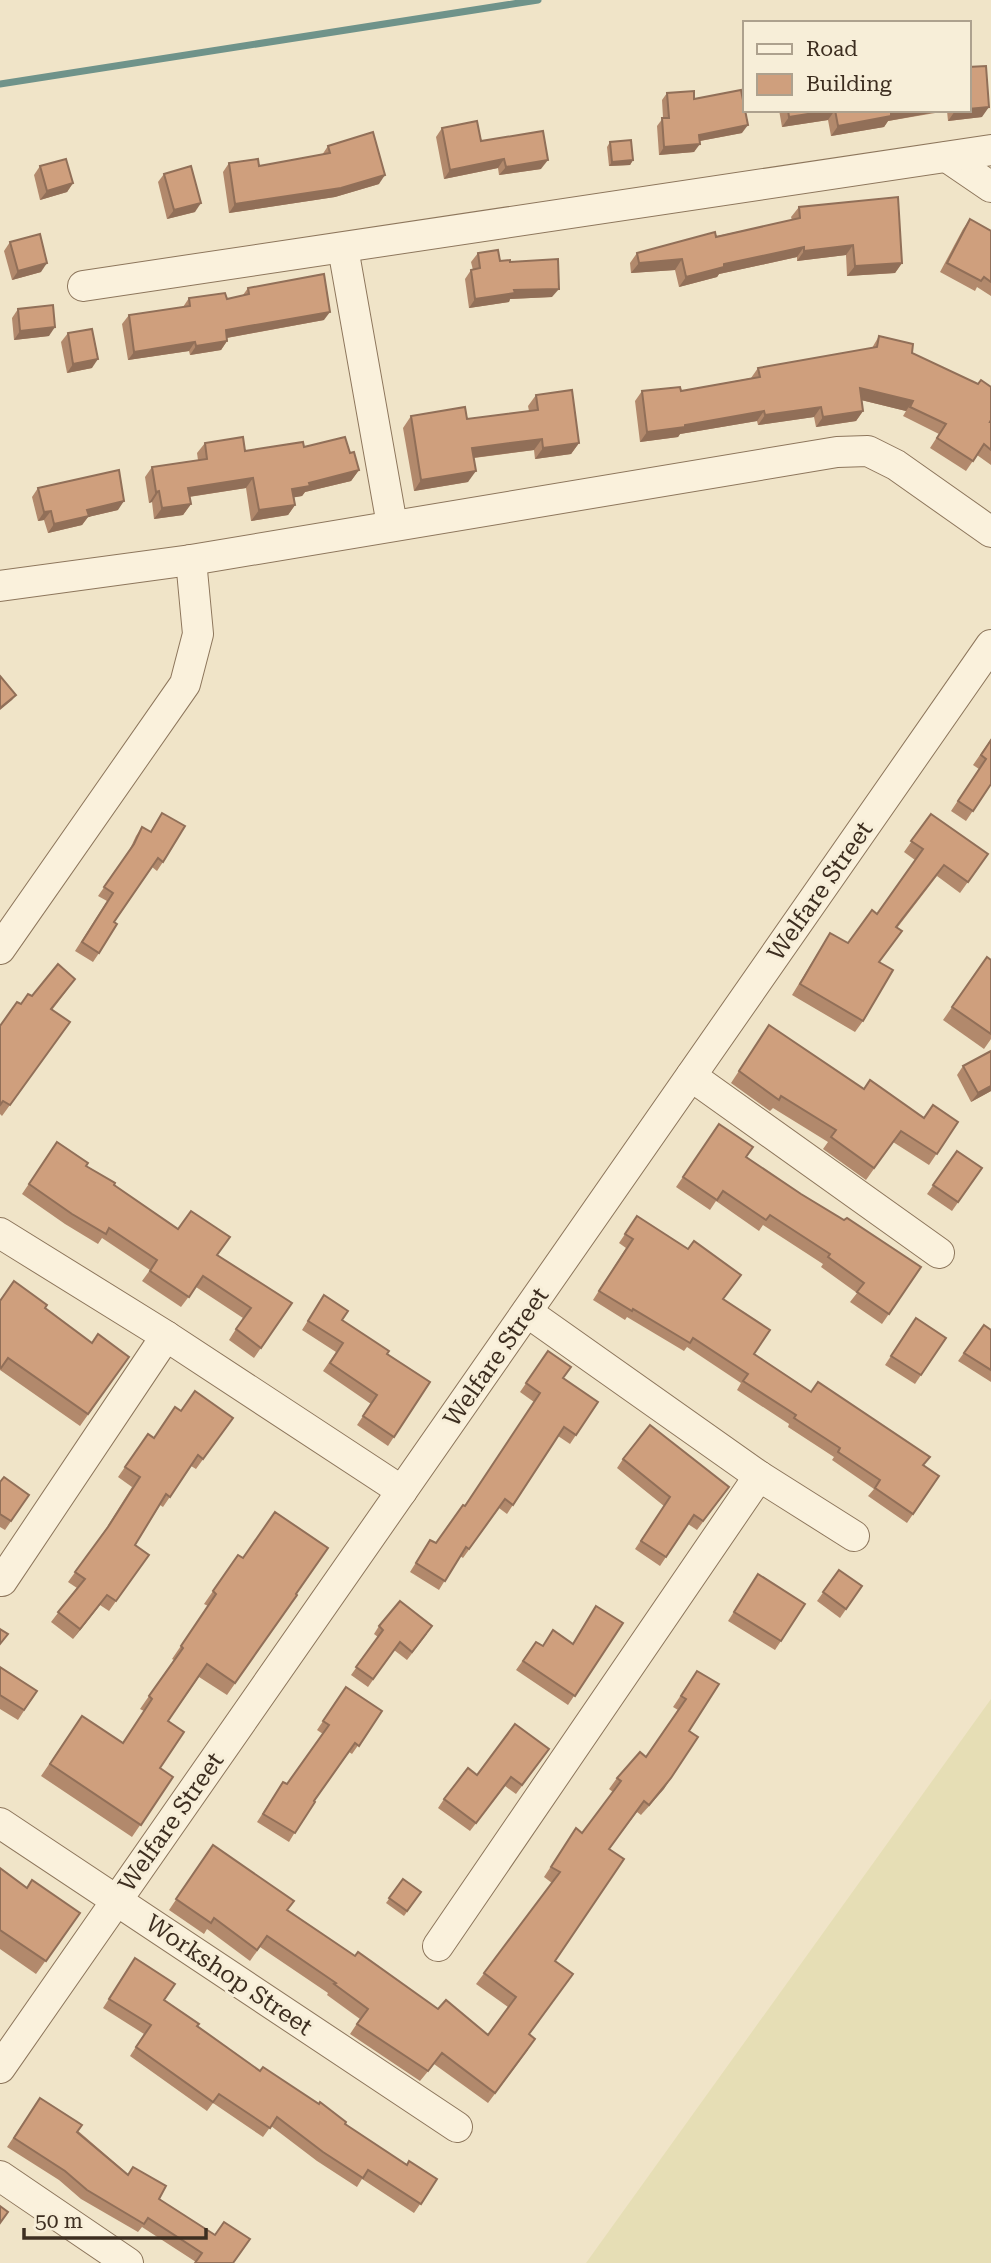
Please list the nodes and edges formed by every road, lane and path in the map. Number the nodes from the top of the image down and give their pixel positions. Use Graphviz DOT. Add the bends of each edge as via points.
graph roads {
  1 [pos="991,150"];
  2 [pos="947,157"];
  3 [pos="991,187"];
  4 [pos="343,248"];
  5 [pos="83,286"];
  6 [pos="393,525"];
  7 [pos="991,532"];
  8 [pos="191,560"];
  9 [pos="0,586"];
  10 [pos="991,645"];
  11 [pos="0,948"];
  12 [pos="691,1076"];
  13 [pos="0,1233"];
  14 [pos="939,1253"];
  15 [pos="527,1312"];
  16 [pos="166,1336"];
  17 [pos="760,1476"];
  18 [pos="402,1491"];
  19 [pos="854,1536"];
  20 [pos="0,1579"];
  21 [pos="0,1823"];
  22 [pos="117,1900"];
  23 [pos="438,1946"];
  24 [pos="0,2068"];
  25 [pos="457,2127"];
  26 [pos="0,2176"];
  27 [pos="128,2263"];
  1 -- 2 [label="street"];
  2 -- 3 [label="street"];
  2 -- 4 [label="street"];
  4 -- 5 [label="street"];
  4 -- 6 [label="street"];
  6 -- 7 [label="street" via="837,452 868,451 897,465"];
  6 -- 8 [label="street"];
  8 -- 9 [label="street"];
  8 -- 11 [label="street" via="198,634 185,684"];
  10 -- 12 [label="street, Welfare Street"];
  12 -- 14 [label="street"];
  12 -- 15 [label="street, Welfare Street"];
  13 -- 16 [label="street"];
  15 -- 17 [label="street"];
  15 -- 18 [label="street, Welfare Street"];
  16 -- 18 [label="street"];
  16 -- 20 [label="street"];
  17 -- 19 [label="street"];
  17 -- 23 [label="street"];
  18 -- 22 [label="street, Welfare Street"];
  21 -- 22 [label="street, Workshop Street"];
  22 -- 24 [label="street, Welfare Street"];
  22 -- 25 [label="street, Workshop Street"];
  26 -- 27 [label="street"];
}
